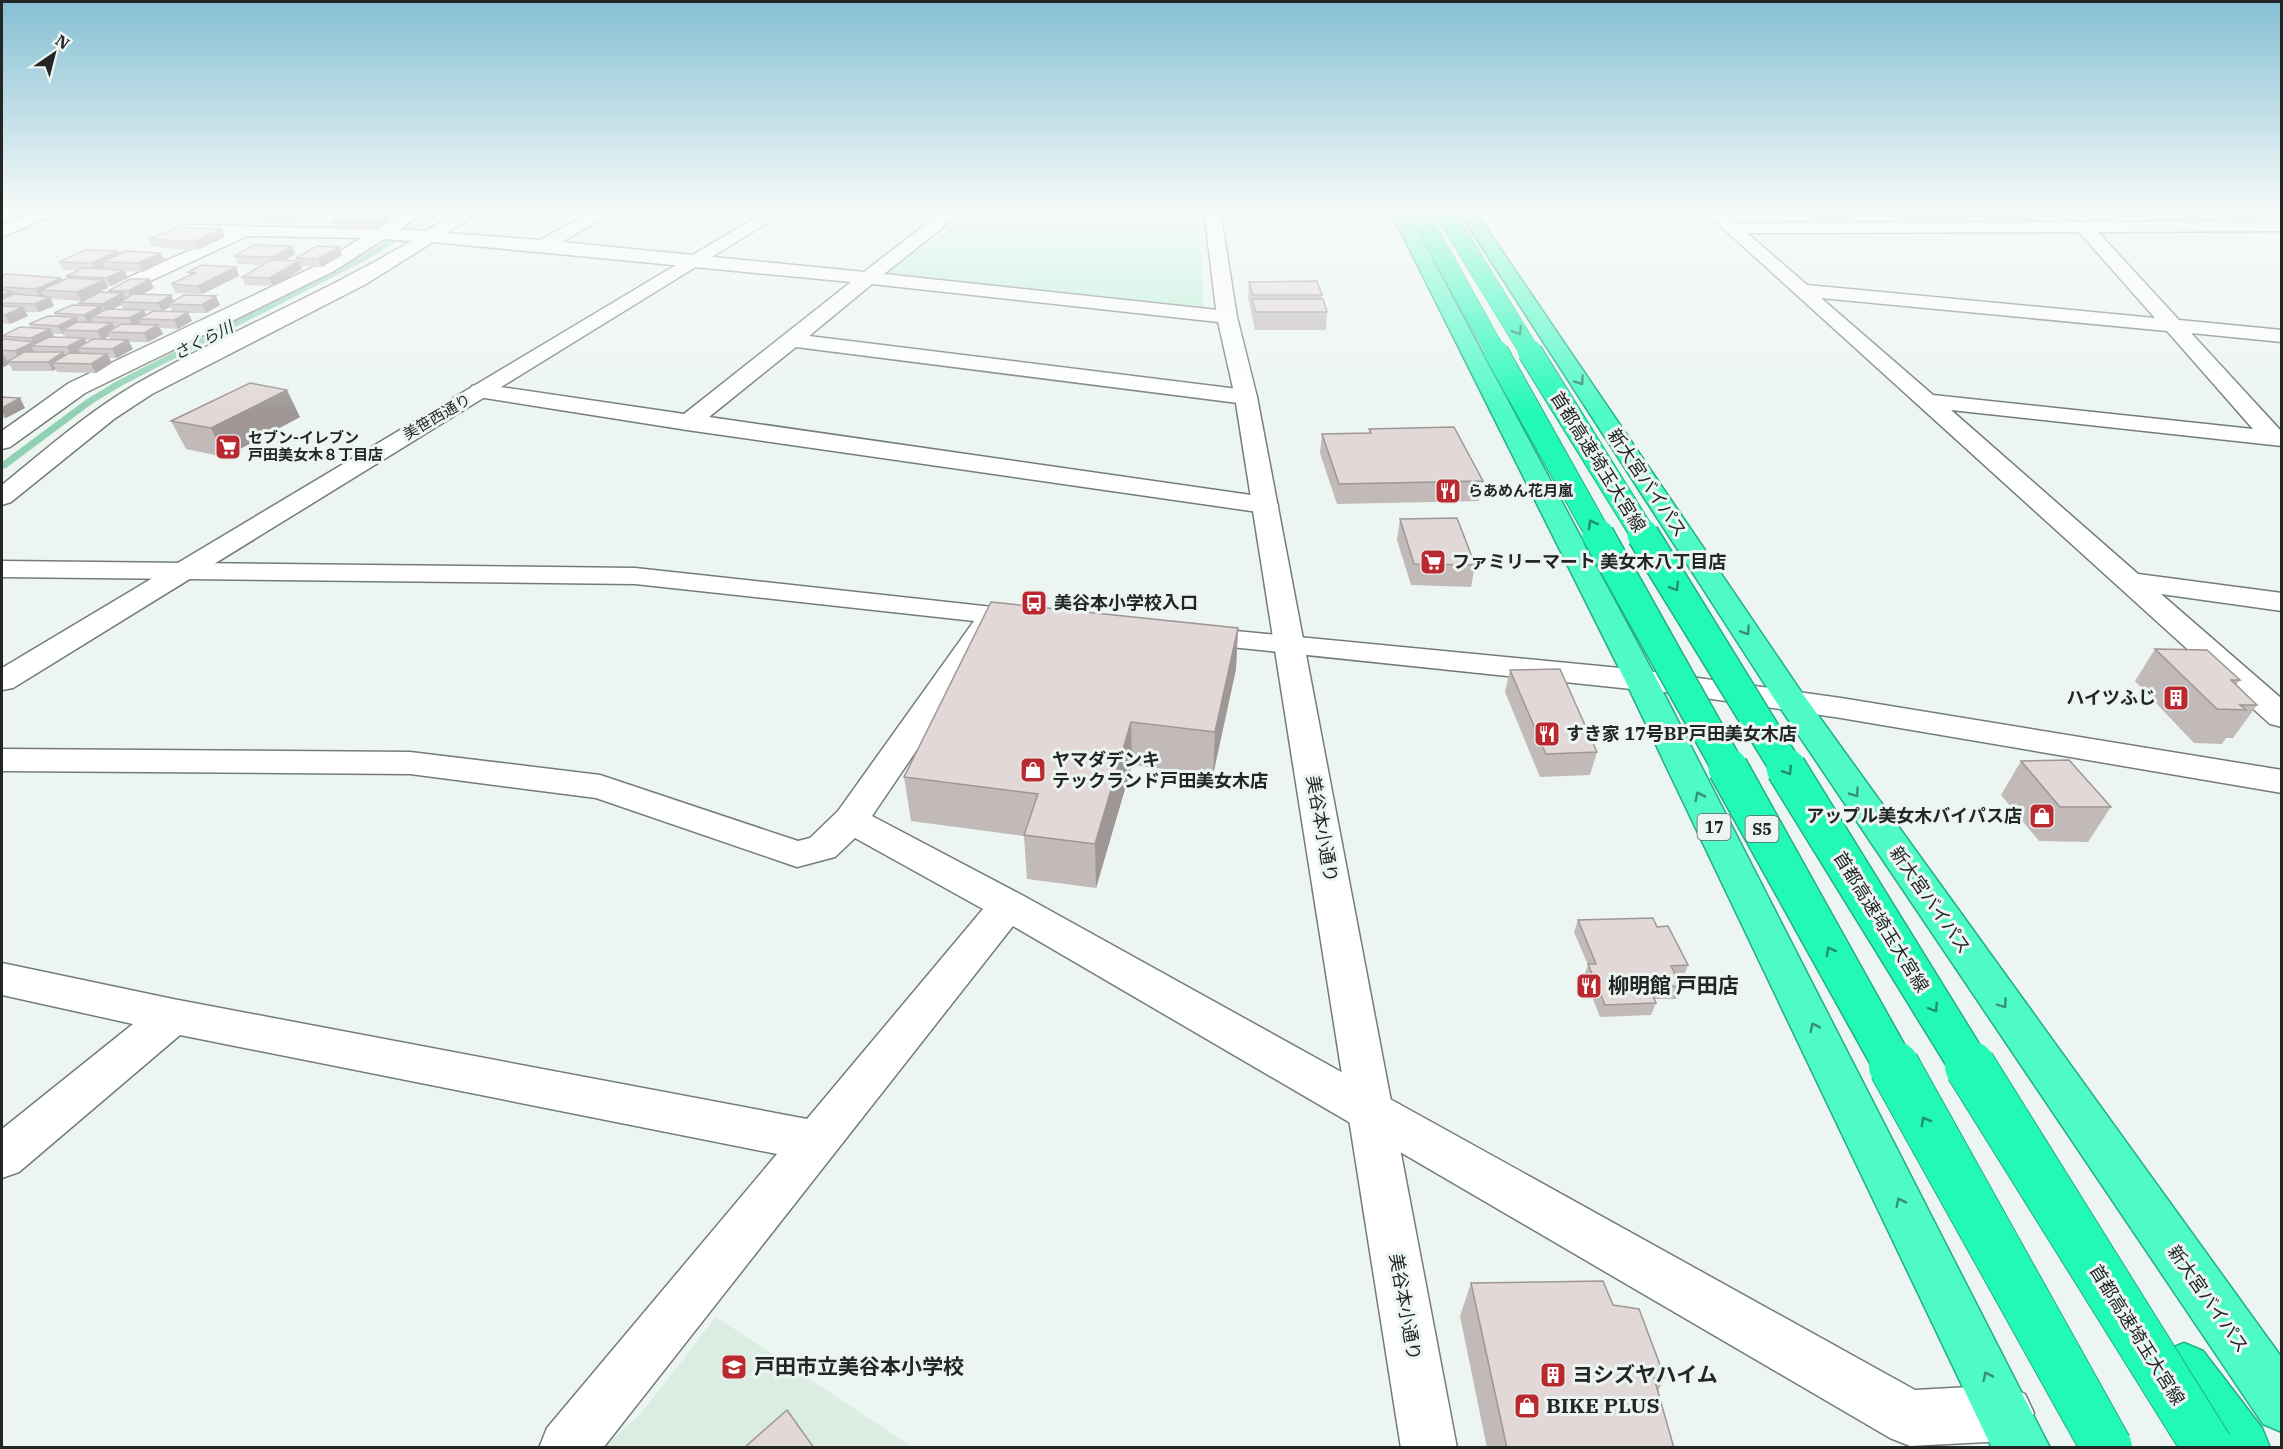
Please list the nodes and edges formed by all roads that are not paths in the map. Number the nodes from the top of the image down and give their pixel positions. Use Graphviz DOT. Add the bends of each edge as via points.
graph roads {
  1 [pos="142,278"];
  2 [pos="306,278"];
  3 [pos="363,278"];
  4 [pos="666,278"];
  5 [pos="852,278"];
  6 [pos="1221,278"];
  7 [pos="1433,278"];
  8 [pos="1455,278"];
  9 [pos="1485,278"];
  10 [pos="1511,278"];
  11 [pos="1786,278"];
  12 [pos="2128,278"];
  13 [pos="863,279"];
  14 [pos="1800,290"];
  15 [pos="86,303"];
  16 [pos="1227,317"];
  17 [pos="2171,326"];
  18 [pos="2282,336"];
  19 [pos="793,340"];
  20 [pos="480,391"];
  21 [pos="1246,398"];
  22 [pos="1926,401"];
  23 [pos="687,423"];
  24 [pos="2278,439"];
  25 [pos="2,442"];
  26 [pos="2,497"];
  27 [pos="1265,505"];
  28 [pos="2,569"];
  29 [pos="182,570"];
  30 [pos="2127,581"];
  31 [pos="2282,602"];
  32 [pos="994,614"];
  33 [pos="1053,621"];
  34 [pos="1172,633"];
  35 [pos="1290,646"];
  36 [pos="1641,680"];
  37 [pos="2,681"];
  38 [pos="1791,700"];
  39 [pos="2282,717"];
  40 [pos="2,760"];
  41 [pos="2282,782"];
  42 [pos="851,820"];
  43 [pos="1008,905"];
  44 [pos="2,979"];
  45 [pos="173,1016"];
  46 [pos="1371,1111"];
  47 [pos="817,1141"];
  48 [pos="2,1157"];
  49 [pos="1949,1163"];
  50 [pos="2033,1169"];
  51 [pos="2282,1405"];
  52 [pos="2014,1430"];
  53 [pos="567,1448"];
  54 [pos="1429,1448"];
  55 [pos="2078,1448"];
  56 [pos="2107,1448"];
  57 [pos="2208,1448"];
  58 [pos="2242,1448"];
  1 -- 15 [label="street"];
  2 -- 25 [label="street" via="79,387"];
  3 -- 26 [label="street" via="144,389 106,414"];
  4 -- 20 [label="street, 美笹西通り"];
  5 -- 13 [label="street"];
  6 -- 16 [label="street, 美谷本小通り"];
  7 -- 36 [label="highway, 17"];
  49 -- 8 [label="highway, 首都高速埼玉大宮線 / S5, one-way, bridge"];
  9 -- 50 [label="highway, 首都高速埼玉大宮線, one-way, bridge"];
  10 -- 38 [label="highway, 新大宮バイパス, one-way"];
  11 -- 14 [label="street"];
  12 -- 17 [label="street"];
  13 -- 16 [label="street"];
  13 -- 19 [label="street"];
  14 -- 17 [label="street"];
  14 -- 22 [label="street"];
  16 -- 21 [label="street, 美谷本小通り"];
  17 -- 18 [label="street"];
  17 -- 24 [label="street"];
  19 -- 21 [label="street"];
  19 -- 23 [label="street"];
  20 -- 23 [label="street"];
  20 -- 29 [label="street, 美笹西通り"];
  21 -- 27 [label="street, 美谷本小通り"];
  22 -- 24 [label="street"];
  22 -- 30 [label="street"];
  23 -- 27 [label="street"];
  27 -- 35 [label="street, 美谷本小通り"];
  28 -- 29 [label="street"];
  29 -- 32 [label="street" via="635,576"];
  29 -- 37 [label="street, 美笹西通り"];
  30 -- 31 [label="street"];
  30 -- 39 [label="street"];
  32 -- 33 [label="street"];
  32 -- 42 [label="street"];
  34 -- 35 [label="street"];
  35 -- 36 [label="street"];
  35 -- 46 [label="street, 美谷本小通り"];
  36 -- 38 [label="street"];
  52 -- 36 [label="highway, 17, one-way"];
  38 -- 41 [label="street"];
  38 -- 51 [label="highway, 新大宮バイパス, one-way"];
  40 -- 42 [label="street" via="410,763 600,786 797,854 822,848"];
  42 -- 43 [label="street"];
  43 -- 46 [label="street"];
  43 -- 47 [label="street"];
  44 -- 45 [label="street"];
  45 -- 47 [label="street"];
  45 -- 48 [label="street"];
  46 -- 52 [label="street" via="1910,1418"];
  46 -- 54 [label="street, 美谷本小通り"];
  47 -- 53 [label="street"];
  49 -- 55 [label="highway, bridge"];
  49 -- 56 [label="highway, 首都高速埼玉大宮線 / S5, bridge"];
  50 -- 57 [label="highway, 首都高速埼玉大宮線, bridge"];
  50 -- 58 [label="highway, bridge"];
}
